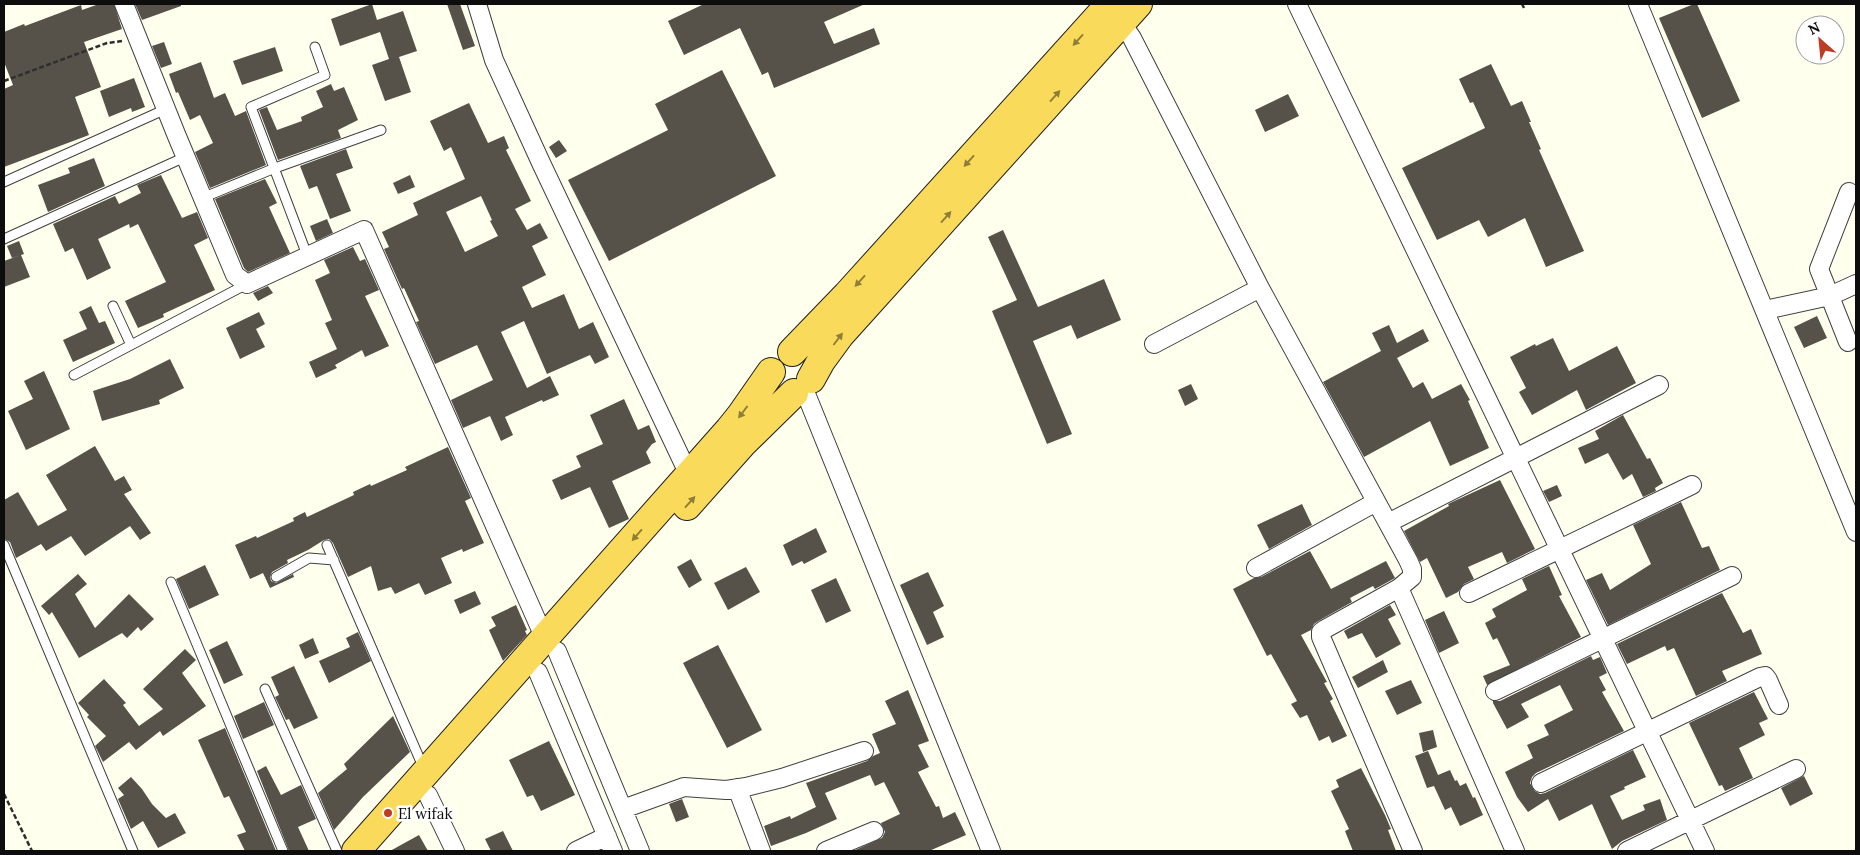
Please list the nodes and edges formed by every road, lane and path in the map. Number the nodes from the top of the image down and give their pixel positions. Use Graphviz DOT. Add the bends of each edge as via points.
graph roads {
  1 [pos="124,4"];
  2 [pos="477,4"];
  3 [pos="1297,4"];
  4 [pos="1522,4"];
  5 [pos="1638,4"];
  6 [pos="1524,8"];
  7 [pos="1123,10"];
  8 [pos="138,39"];
  9 [pos="315,47"];
  10 [pos="4,81"];
  11 [pos="166,109"];
  12 [pos="382,130"];
  13 [pos="185,157"];
  14 [pos="274,168"];
  15 [pos="4,182"];
  16 [pos="1849,192"];
  17 [pos="202,198"];
  18 [pos="4,239"];
  19 [pos="307,255"];
  20 [pos="247,284"];
  21 [pos="1856,284"];
  22 [pos="1260,288"];
  23 [pos="1830,296"];
  24 [pos="113,306"];
  25 [pos="1765,310"];
  26 [pos="1848,342"];
  27 [pos="1154,344"];
  28 [pos="131,345"];
  29 [pos="792,352"];
  30 [pos="771,372"];
  31 [pos="74,375"];
  32 [pos="1659,385"];
  33 [pos="803,387"];
  34 [pos="1516,458"];
  35 [pos="689,475"];
  36 [pos="1692,485"];
  37 [pos="1376,502"];
  38 [pos="1388,523"];
  39 [pos="1856,532"];
  40 [pos="4,545"];
  41 [pos="327,545"];
  42 [pos="1560,549"];
  43 [pos="334,560"];
  44 [pos="1256,568"];
  45 [pos="276,576"];
  46 [pos="1732,576"];
  47 [pos="171,582"];
  48 [pos="1399,588"];
  49 [pos="1469,593"];
  50 [pos="1603,639"];
  51 [pos="551,645"];
  52 [pos="538,672"];
  53 [pos="265,689"];
  54 [pos="1494,691"];
  55 [pos="1779,705"];
  56 [pos="1647,731"];
  57 [pos="864,751"];
  58 [pos="1796,769"];
  59 [pos="1541,783"];
  60 [pos="427,784"];
  61 [pos="737,788"];
  62 [pos="4,794"];
  63 [pos="622,809"];
  64 [pos="1690,820"];
  65 [pos="874,831"];
  66 [pos="610,844"];
  67 [pos="988,850"];
  68 [pos="1627,850"];
  69 [pos="32,851"];
  70 [pos="133,851"];
  71 [pos="283,851"];
  72 [pos="337,851"];
  73 [pos="356,851"];
  74 [pos="377,851"];
  75 [pos="455,851"];
  76 [pos="576,851"];
  77 [pos="640,851"];
  78 [pos="761,851"];
  79 [pos="826,851"];
  80 [pos="1413,851"];
  81 [pos="1515,851"];
  82 [pos="1705,851"];
  1 -- 8 [label="street"];
  2 -- 35 [label="street" via="494,60"];
  3 -- 34 [label="street"];
  4 -- 6 [label="path"];
  5 -- 25 [label="street"];
  7 -- 22 [label="street" via="1137,47"];
  7 -- 29 [label="highway, one-way"];
  33 -- 7 [label="highway, one-way" via="840,335"];
  8 -- 10 [label="path" via="107,43"];
  8 -- 11 [label="street"];
  9 -- 14 [label="lane" via="325,76 251,107"];
  11 -- 13 [label="street"];
  11 -- 15 [label="lane"];
  12 -- 14 [label="lane"];
  13 -- 17 [label="street"];
  13 -- 18 [label="lane"];
  14 -- 17 [label="lane"];
  14 -- 19 [label="lane"];
  16 -- 23 [label="street" via="1819,269"];
  17 -- 20 [label="street" via="235,275"];
  19 -- 20 [label="street"];
  19 -- 51 [label="street" via="364,230"];
  20 -- 28 [label="lane"];
  21 -- 23 [label="street"];
  22 -- 27 [label="street"];
  22 -- 37 [label="street"];
  23 -- 25 [label="street"];
  23 -- 26 [label="street"];
  24 -- 28 [label="lane"];
  25 -- 39 [label="street"];
  28 -- 31 [label="lane"];
  29 -- 30 [label="highway" via="775,360"];
  29 -- 33 [label="highway" via="799,353 811,367"];
  30 -- 33 [label="highway" via="772,379 781,390"];
  30 -- 35 [label="highway, one-way" via="741,415"];
  32 -- 34 [label="street"];
  51 -- 33 [label="highway, one-way" via="743,443"];
  33 -- 67 [label="street"];
  34 -- 38 [label="street"];
  34 -- 42 [label="street"];
  35 -- 51 [label="highway, one-way"];
  36 -- 42 [label="street"];
  37 -- 38 [label="street"];
  37 -- 44 [label="street"];
  38 -- 48 [label="street" via="1412,569 1412,577"];
  40 -- 70 [label="lane"];
  41 -- 43 [label="lane"];
  42 -- 49 [label="street"];
  42 -- 50 [label="street"];
  43 -- 45 [label="lane" via="309,558"];
  43 -- 60 [label="lane"];
  46 -- 50 [label="street"];
  47 -- 71 [label="lane"];
  48 -- 80 [label="street" via="1325,629 1321,637"];
  48 -- 81 [label="street"];
  50 -- 54 [label="street"];
  50 -- 56 [label="street"];
  51 -- 52 [label="highway"];
  51 -- 60 [label="highway"];
  51 -- 63 [label="street"];
  52 -- 60 [label="highway"];
  52 -- 66 [label="street"];
  53 -- 72 [label="lane"];
  55 -- 56 [label="street" via="1765,676"];
  56 -- 59 [label="street"];
  56 -- 64 [label="street"];
  57 -- 61 [label="street" via="782,778"];
  58 -- 64 [label="street"];
  60 -- 73 [label="highway"];
  60 -- 74 [label="highway"];
  60 -- 75 [label="street"];
  61 -- 63 [label="street" via="684,787"];
  61 -- 78 [label="street"];
  62 -- 69 [label="path"];
  63 -- 77 [label="street"];
  64 -- 68 [label="street"];
  64 -- 82 [label="street"];
  65 -- 79 [label="street"];
  66 -- 76 [label="street"];
}
